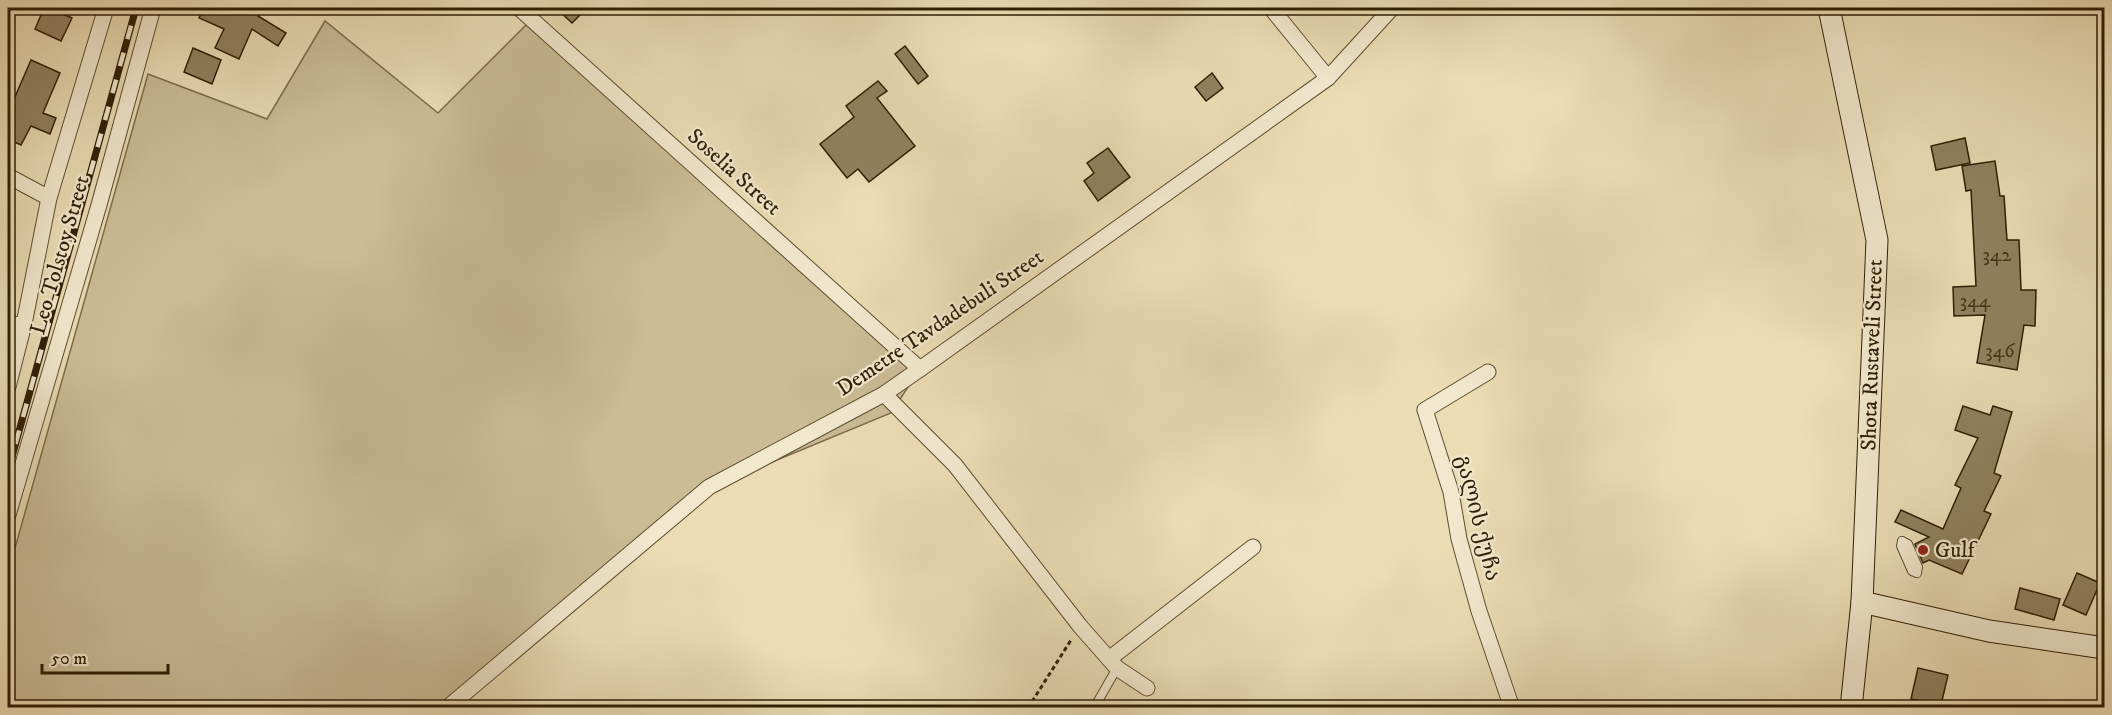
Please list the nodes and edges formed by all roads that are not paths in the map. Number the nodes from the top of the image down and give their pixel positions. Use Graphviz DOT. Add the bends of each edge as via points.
graph roads {
  1 [pos="106,8"];
  2 [pos="153,8"];
  3 [pos="519,8"];
  4 [pos="1272,8"];
  5 [pos="1392,8"];
  6 [pos="1829,8"];
  7 [pos="1328,78"];
  8 [pos="8,176"];
  9 [pos="49,198"];
  10 [pos="8,324"];
  11 [pos="24,324"];
  12 [pos="920,369"];
  13 [pos="1488,372"];
  14 [pos="8,387"];
  15 [pos="884,394"];
  16 [pos="8,515"];
  17 [pos="1253,547"];
  18 [pos="1862,602"];
  19 [pos="2104,648"];
  20 [pos="1113,663"];
  21 [pos="1147,688"];
  22 [pos="447,708"];
  23 [pos="1094,708"];
  24 [pos="1512,708"];
  25 [pos="1851,708"];
  1 -- 9 [label="street, Leo Tolstoy Street"];
  2 -- 16 [label="street, Leo Tolstoy Street"];
  3 -- 12 [label="street, Soselia Street"];
  4 -- 7 [label="street"];
  5 -- 7 [label="street, Demetre Tavdadebuli Street"];
  6 -- 18 [label="main road, Shota Rustaveli Street" via="1877,240"];
  7 -- 12 [label="street, Demetre Tavdadebuli Street"];
  8 -- 9 [label="street"];
  9 -- 11 [label="street, Leo Tolstoy Street"];
  10 -- 11 [label="street"];
  11 -- 14 [label="street, Leo Tolstoy Street"];
  12 -- 15 [label="street, Demetre Tavdadebuli Street"];
  13 -- 24 [label="street, გალის ქუჩა" via="1425,410 1451,492 1479,611"];
  15 -- 20 [label="street" via="955,465"];
  15 -- 22 [label="street, Demetre Tavdadebuli Street" via="709,488"];
  17 -- 20 [label="street"];
  18 -- 19 [label="main road" via="1989,631"];
  18 -- 25 [label="main road, Shota Rustaveli Street"];
  20 -- 21 [label="street"];
  20 -- 23 [label="lane"];
}
